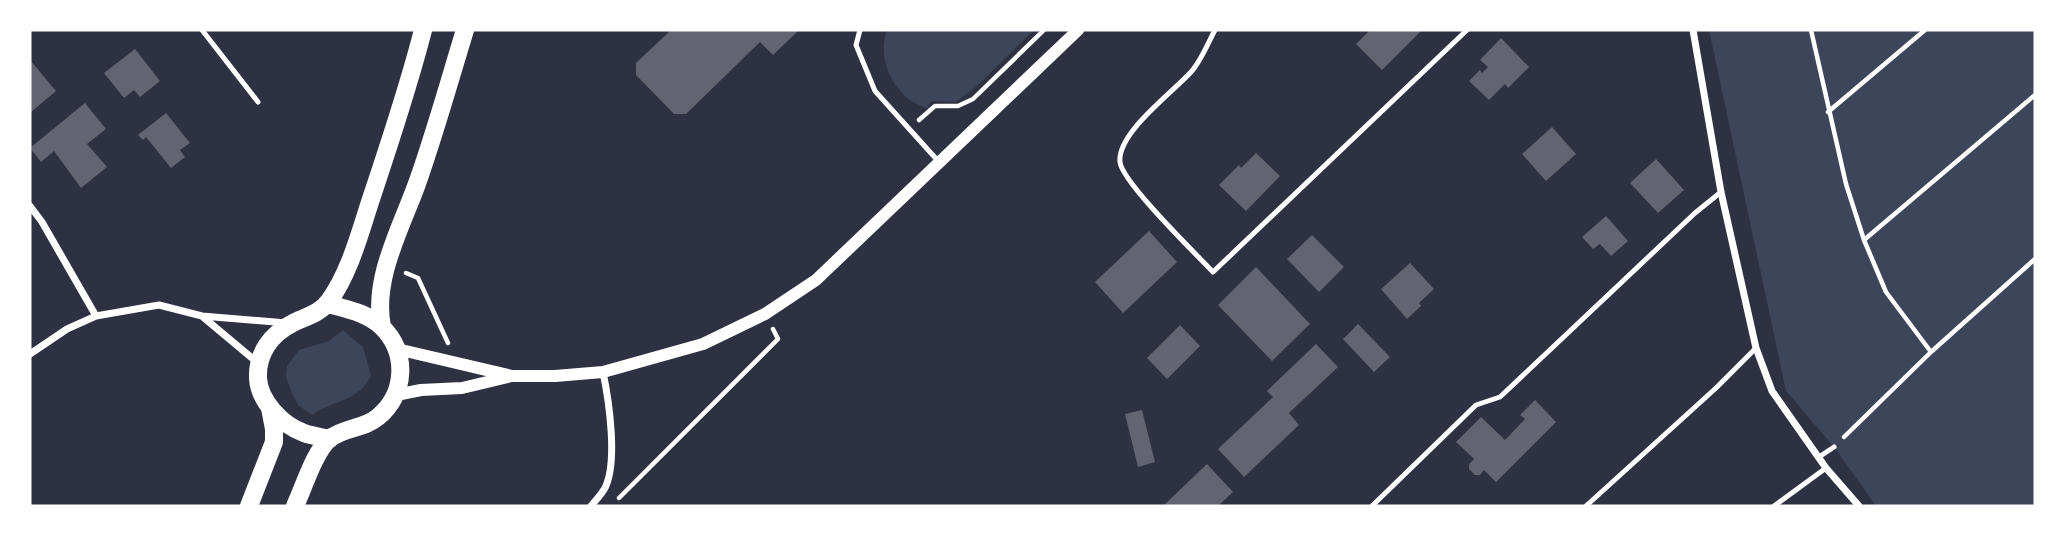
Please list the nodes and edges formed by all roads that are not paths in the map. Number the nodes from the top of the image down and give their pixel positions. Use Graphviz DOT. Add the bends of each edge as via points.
graph roads {
  1 [pos="202,30"];
  2 [pos="423,30"];
  3 [pos="465,30"];
  4 [pos="860,30"];
  5 [pos="1077,30"];
  6 [pos="1214,30"];
  7 [pos="1467,30"];
  8 [pos="1693,30"];
  9 [pos="258,102"];
  10 [pos="939,162"];
  11 [pos="1721,192"];
  12 [pos="30,206"];
  13 [pos="328,303"];
  14 [pos="96,316"];
  15 [pos="202,316"];
  16 [pos="291,324"];
  17 [pos="382,327"];
  18 [pos="1756,348"];
  19 [pos="397,349"];
  20 [pos="30,354"];
  21 [pos="260,364"];
  22 [pos="603,372"];
  23 [pos="512,376"];
  24 [pos="396,395"];
  25 [pos="270,408"];
  26 [pos="330,439"];
  27 [pos="1834,447"];
  28 [pos="1819,457"];
  29 [pos="1826,468"];
  30 [pos="249,506"];
  31 [pos="295,506"];
  32 [pos="591,506"];
  33 [pos="1372,506"];
  34 [pos="1586,506"];
  35 [pos="1774,506"];
  36 [pos="1859,506"];
  1 -- 9 [label="lane"];
  2 -- 13 [label="main road" via="361,229"];
  3 -- 17 [label="main road" via="387,267 378,309"];
  4 -- 10 [label="lane" via="856,45 875,91"];
  5 -- 10 [label="street"];
  6 -- 7 [label="lane" via="1194,70 1121,147 1120,165 1145,201 1213,272"];
  8 -- 11 [label="street"];
  10 -- 22 [label="street" via="816,280 765,314 703,344"];
  11 -- 18 [label="street"];
  11 -- 33 [label="lane" via="1500,397 1476,405"];
  12 -- 14 [label="street"];
  13 -- 16 [label="main road"];
  13 -- 17 [label="main road" via="353,310"];
  14 -- 15 [label="street" via="159,305"];
  14 -- 20 [label="street"];
  15 -- 16 [label="street"];
  15 -- 21 [label="street"];
  16 -- 21 [label="main road" via="264,348"];
  17 -- 19 [label="main road"];
  18 -- 28 [label="street" via="1772,391"];
  18 -- 34 [label="lane"];
  19 -- 23 [label="street"];
  19 -- 24 [label="main road" via="402,372"];
  21 -- 25 [label="main road" via="258,379"];
  22 -- 23 [label="street"];
  22 -- 32 [label="street" via="610,465 605,488"];
  23 -- 24 [label="street" via="462,388"];
  24 -- 26 [label="main road" via="375,421"];
  25 -- 26 [label="main road" via="302,432"];
  25 -- 30 [label="main road" via="274,442"];
  26 -- 31 [label="main road"];
  27 -- 28 [label="lane"];
  28 -- 29 [label="street"];
  29 -- 35 [label="lane"];
  29 -- 36 [label="street"];
}
